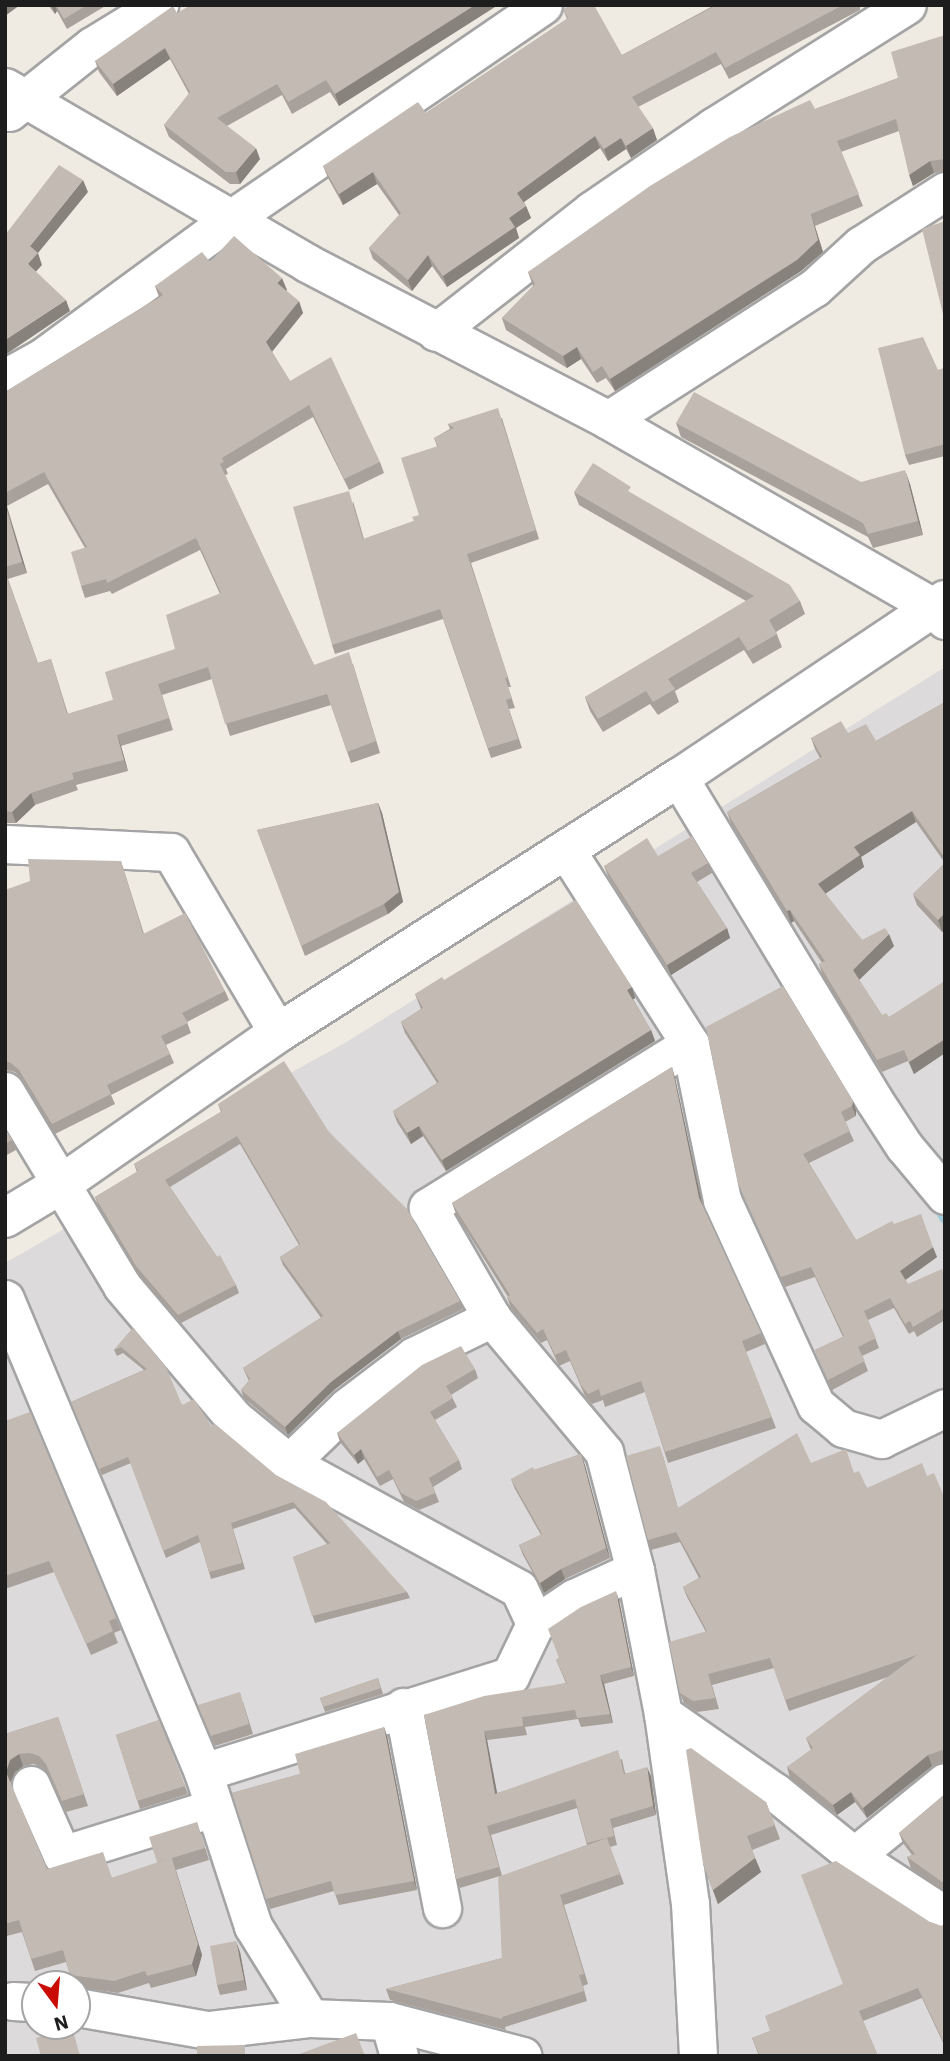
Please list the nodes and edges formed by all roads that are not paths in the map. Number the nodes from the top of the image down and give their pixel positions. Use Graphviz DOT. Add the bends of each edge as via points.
graph roads {
  1 [pos="159,5"];
  2 [pos="543,5"];
  3 [pos="908,5"];
  4 [pos="12,100"];
  5 [pos="945,191"];
  6 [pos="232,218"];
  7 [pos="436,332"];
  8 [pos="5,377"];
  9 [pos="608,420"];
  10 [pos="940,608"];
  11 [pos="679,778"];
  12 [pos="5,844"];
  13 [pos="566,850"];
  14 [pos="278,1033"];
  15 [pos="690,1044"];
  16 [pos="5,1091"];
  17 [pos="60,1185"];
  18 [pos="945,1195"];
  19 [pos="5,1218"];
  20 [pos="5,1299"];
  21 [pos="492,1318"];
  22 [pos="945,1408"];
  23 [pos="289,1463"];
  24 [pos="635,1570"];
  25 [pos="535,1624"];
  26 [pos="403,1707"];
  27 [pos="663,1714"];
  28 [pos="203,1772"];
  29 [pos="945,1782"];
  30 [pos="31,1785"];
  31 [pos="214,1808"];
  32 [pos="854,1856"];
  33 [pos="442,1908"];
  34 [pos="945,1915"];
  35 [pos="91,2011"];
  36 [pos="310,2018"];
  37 [pos="389,2021"];
  38 [pos="203,2043"];
  39 [pos="399,2056"];
  40 [pos="523,2056"];
  41 [pos="698,2056"];
  1 -- 4 [label="street"];
  2 -- 6 [label="street"];
  3 -- 7 [label="street" via="614,195"];
  4 -- 6 [label="street"];
  5 -- 9 [label="street" via="861,245 814,288"];
  6 -- 7 [label="street"];
  6 -- 8 [label="street" via="43,357"];
  7 -- 9 [label="street"];
  9 -- 10 [label="street"];
  10 -- 11 [label="street"];
  11 -- 13 [label="street"];
  11 -- 18 [label="street" via="874,1100 904,1146"];
  12 -- 14 [label="street" via="171,852"];
  13 -- 14 [label="street"];
  13 -- 15 [label="street"];
  14 -- 17 [label="street"];
  15 -- 21 [label="street" via="428,1207"];
  15 -- 22 [label="street" via="722,1200 816,1405 843,1428 881,1439"];
  16 -- 17 [label="street"];
  17 -- 19 [label="street"];
  17 -- 23 [label="street" via="122,1286 193,1373 234,1418"];
  20 -- 28 [label="street"];
  21 -- 23 [label="street" via="414,1356 347,1407"];
  21 -- 24 [label="street" via="604,1452"];
  23 -- 25 [label="street" via="519,1589"];
  24 -- 25 [label="street" via="574,1598"];
  24 -- 27 [label="street"];
  25 -- 26 [label="street" via="510,1676"];
  26 -- 28 [label="street"];
  26 -- 33 [label="street"];
  27 -- 32 [label="street" via="775,1792"];
  27 -- 41 [label="street" via="690,1903"];
  28 -- 31 [label="street"];
  29 -- 32 [label="street"];
  30 -- 31 [label="street" via="62,1855"];
  31 -- 36 [label="street" via="253,1926"];
  32 -- 34 [label="street"];
  35 -- 38 [label="street"];
  36 -- 37 [label="street"];
  36 -- 38 [label="street"];
  37 -- 39 [label="street"];
  37 -- 40 [label="street"];
}
